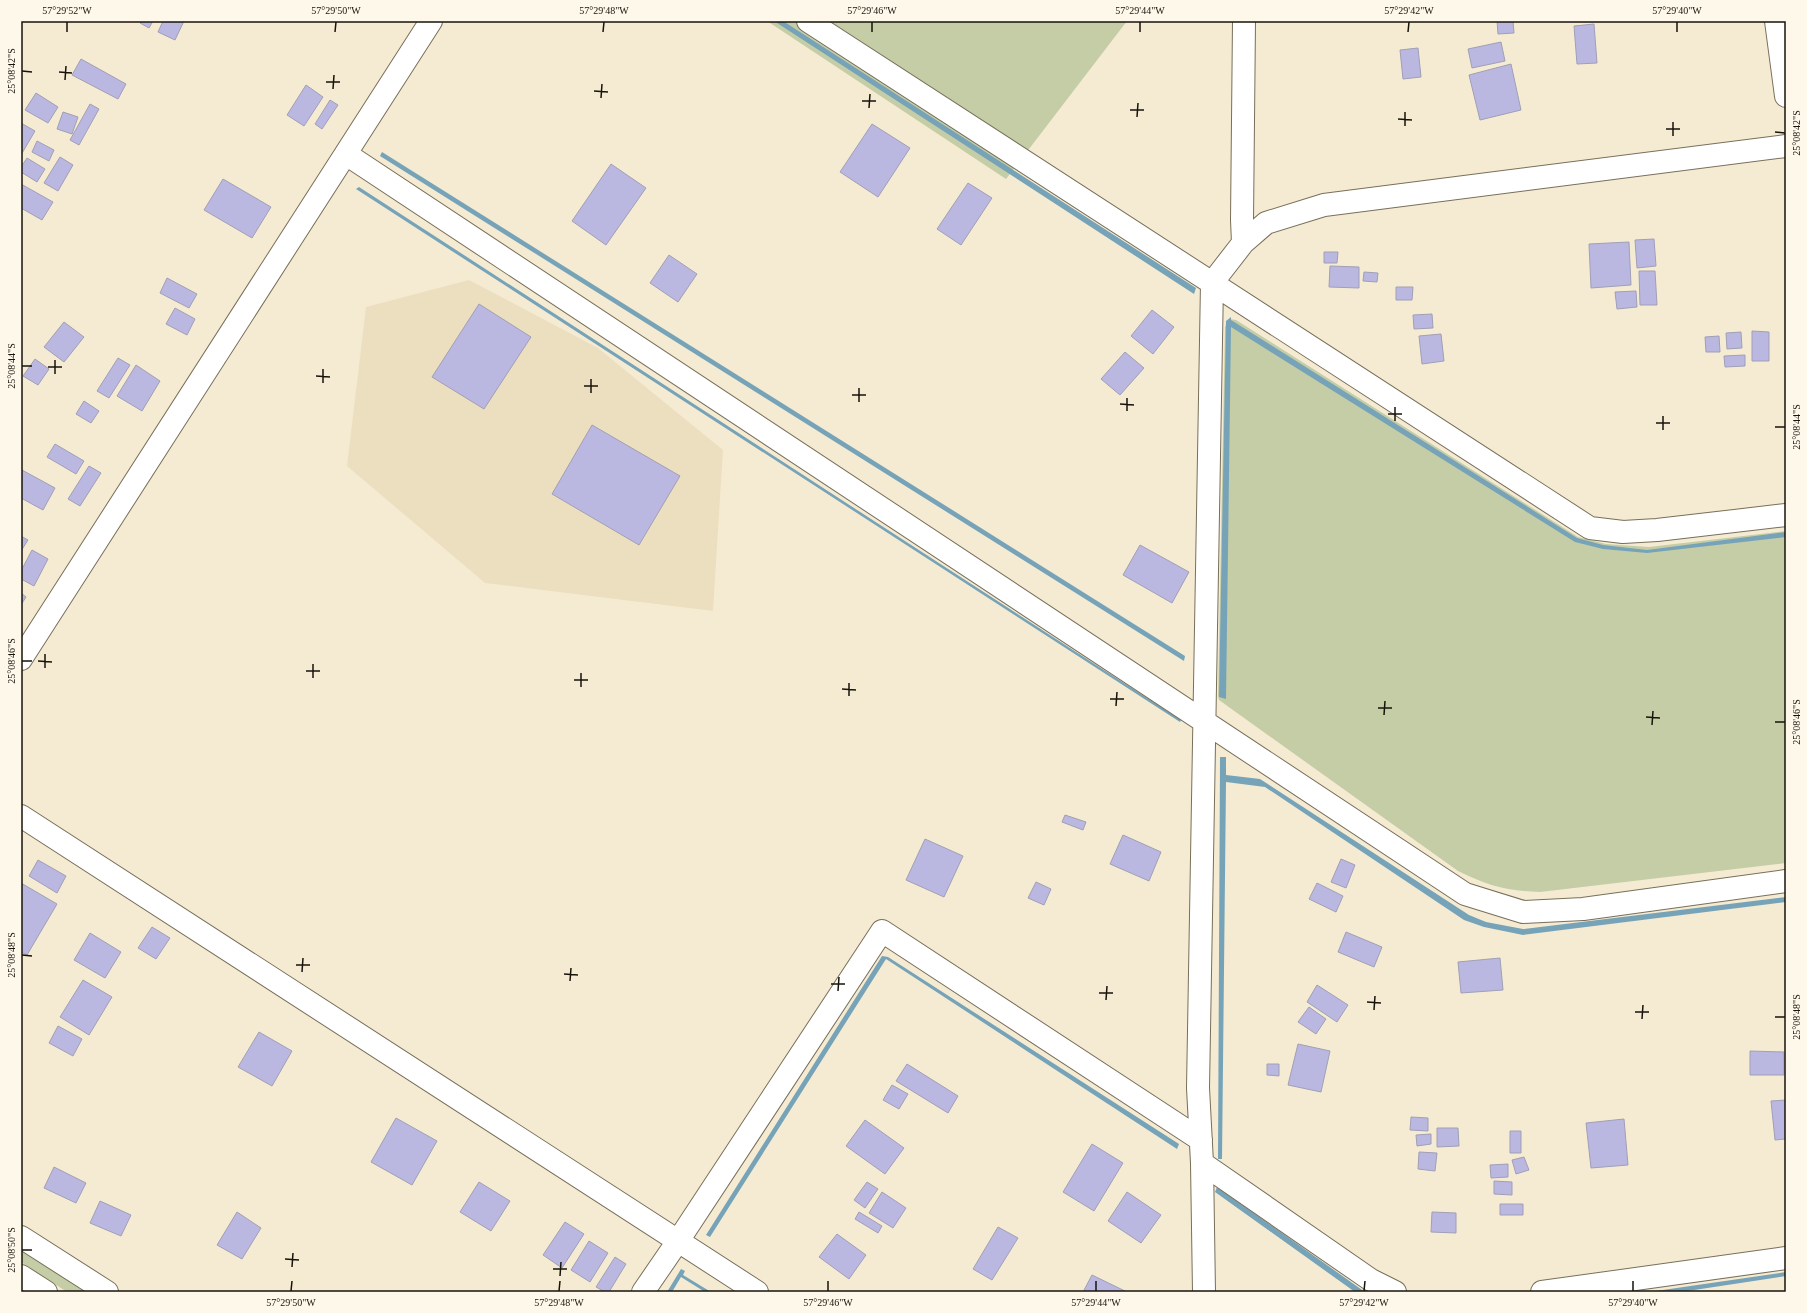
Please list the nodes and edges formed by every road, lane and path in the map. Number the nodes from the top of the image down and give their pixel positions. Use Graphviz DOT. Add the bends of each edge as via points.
graph roads {
  1 [pos="431,21"];
  2 [pos="808,21"];
  3 [pos="1244,21"];
  4 [pos="1776,21"];
  5 [pos="1786,96"];
  6 [pos="1786,146"];
  7 [pos="346,154"];
  8 [pos="1243,243"];
  9 [pos="1212,283"];
  10 [pos="1786,515"];
  11 [pos="21,659"];
  12 [pos="1205,722"];
  13 [pos="21,816"];
  14 [pos="1786,881"];
  15 [pos="1201,1140"];
  16 [pos="1202,1163"];
  17 [pos="21,1237"];
  18 [pos="678,1241"];
  19 [pos="1786,1258"];
  20 [pos="21,1276"];
  21 [pos="46,1292"];
  22 [pos="107,1292"];
  23 [pos="643,1292"];
  24 [pos="757,1292"];
  25 [pos="1204,1292"];
  26 [pos="1395,1292"];
  27 [pos="1542,1292"];
  1 -- 7 [label="street"];
  2 -- 9 [label="street"];
  3 -- 8 [label="street"];
  4 -- 5 [label="street"];
  6 -- 8 [label="street" via="1324,205 1266,223"];
  7 -- 11 [label="street"];
  7 -- 12 [label="street"];
  8 -- 9 [label="street"];
  9 -- 10 [label="street" via="1590,528 1623,532 1657,530"];
  9 -- 12 [label="street"];
  12 -- 14 [label="street" via="1465,894 1523,912 1583,909"];
  12 -- 15 [label="street" via="1198,1088"];
  13 -- 18 [label="street"];
  15 -- 16 [label="street"];
  15 -- 18 [label="street" via="882,931"];
  16 -- 25 [label="street"];
  16 -- 26 [label="street" via="1371,1280"];
  17 -- 22 [label="street"];
  18 -- 23 [label="street"];
  18 -- 24 [label="street"];
  19 -- 27 [label="street"];
  20 -- 21 [label="street"];
}
